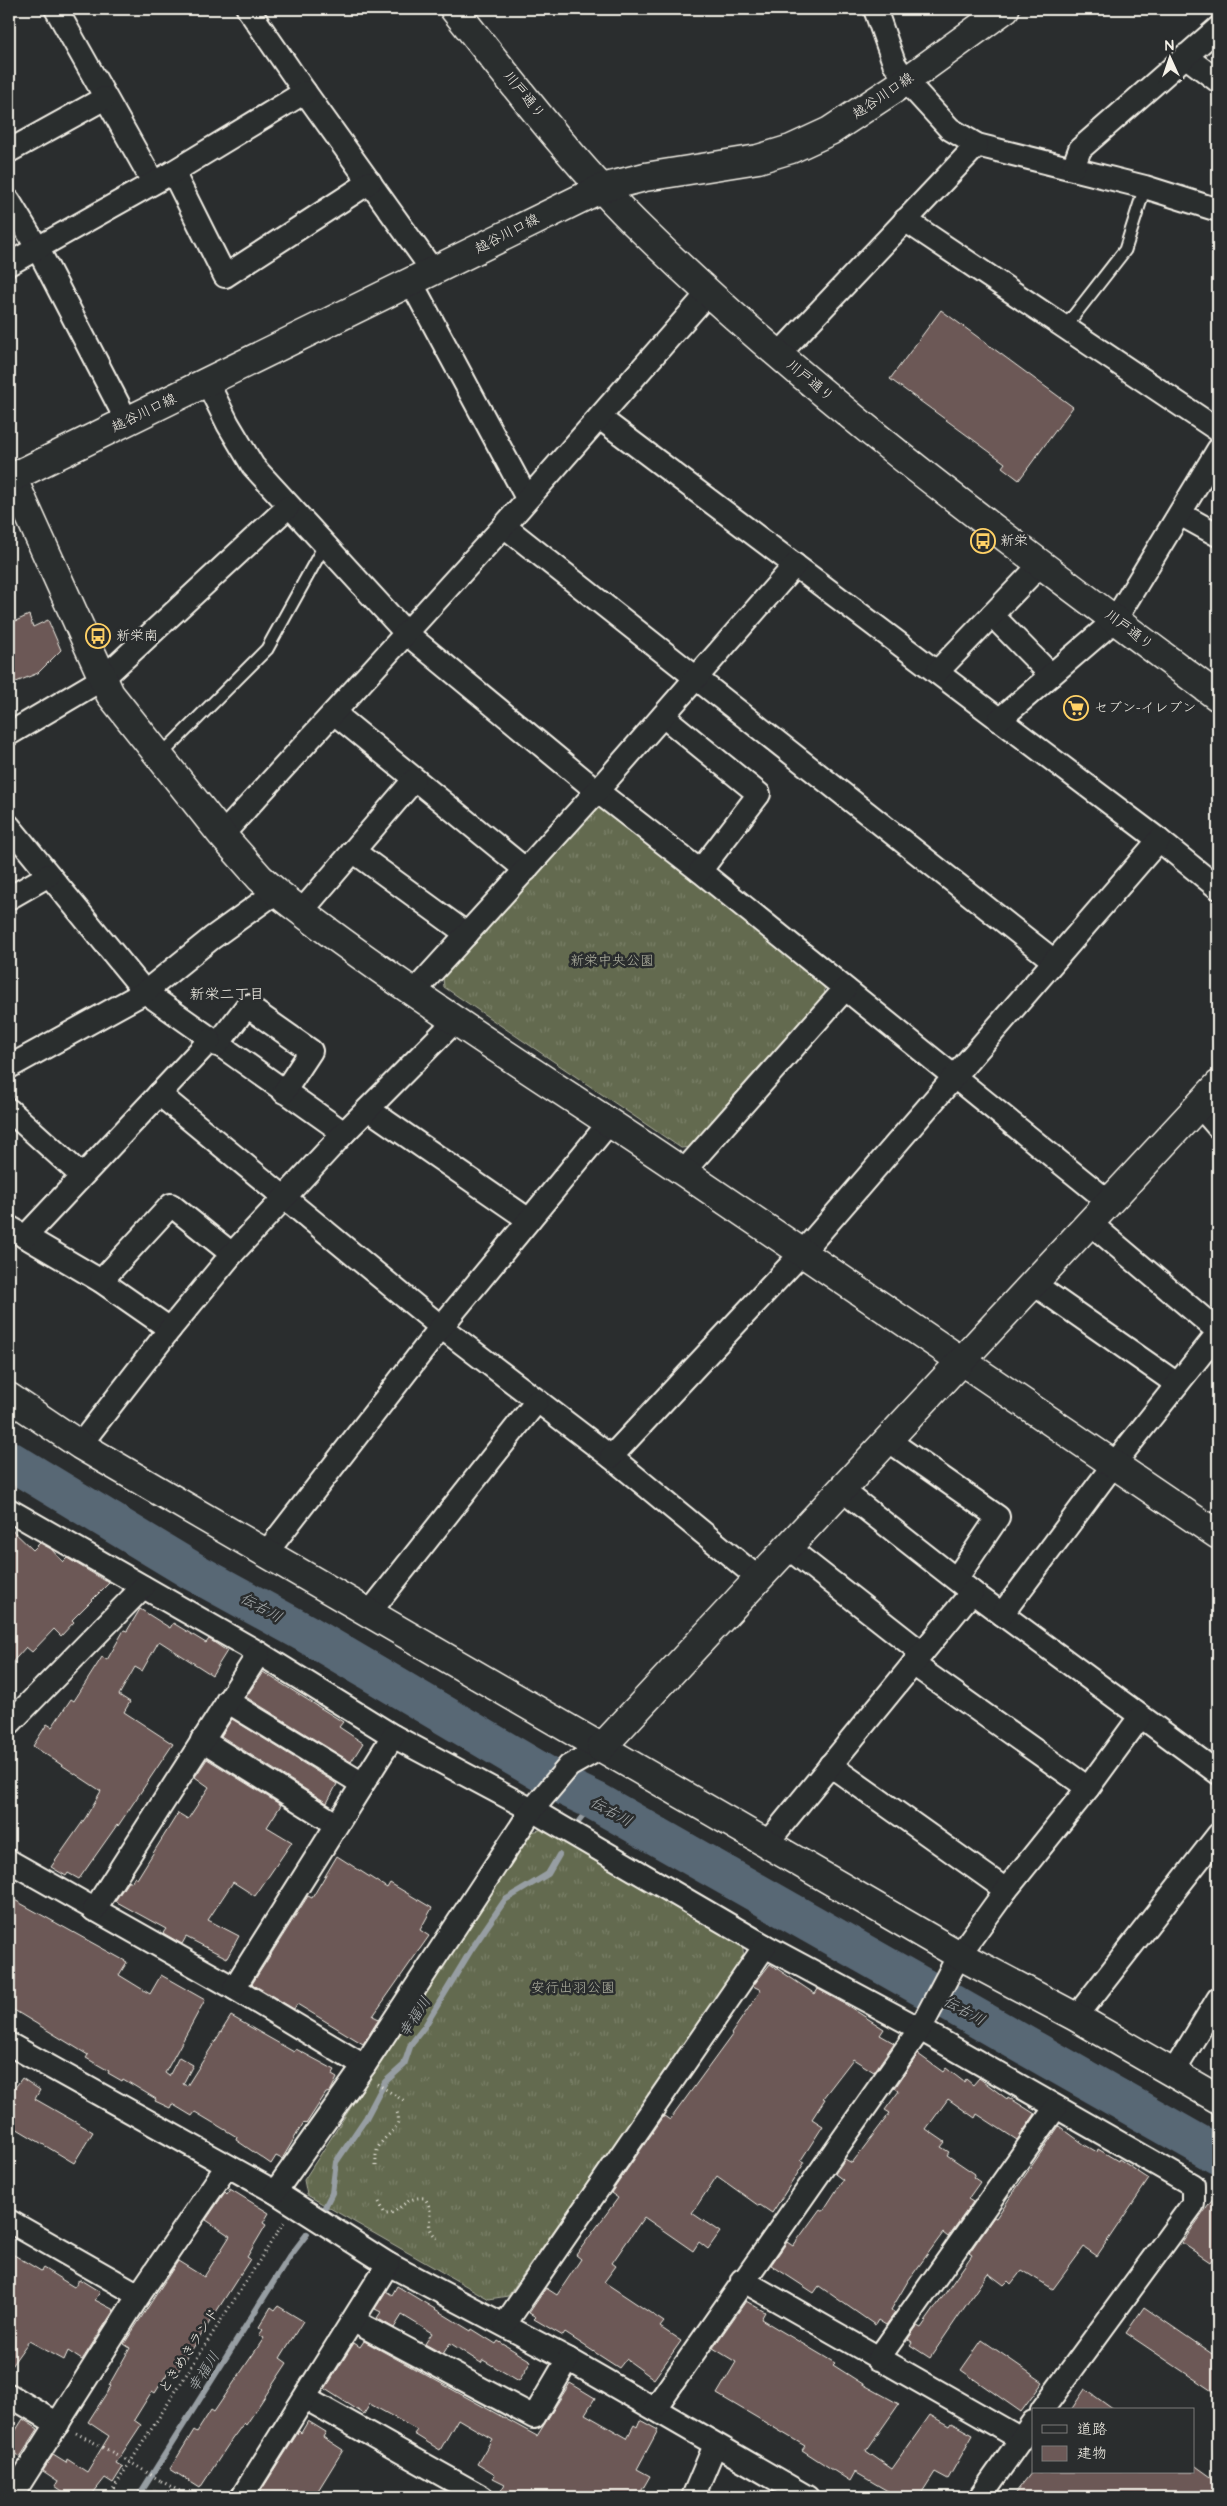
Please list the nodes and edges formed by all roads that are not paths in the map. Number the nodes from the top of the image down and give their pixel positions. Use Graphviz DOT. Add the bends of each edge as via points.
graph roads {
  1 [pos="56,9"];
  2 [pos="248,9"];
  3 [pos="454,9"];
  4 [pos="875,9"];
  5 [pos="1005,9"];
  6 [pos="1218,28"];
  7 [pos="1185,56"];
  8 [pos="906,81"];
  9 [pos="1218,82"];
  10 [pos="305,92"];
  11 [pos="106,98"];
  12 [pos="977,145"];
  13 [pos="9,151"];
  14 [pos="1073,168"];
  15 [pos="173,172"];
  16 [pos="153,182"];
  17 [pos="370,182"];
  18 [pos="1145,187"];
  19 [pos="602,188"];
  20 [pos="9,201"];
  21 [pos="1218,210"];
  22 [pos="905,220"];
  23 [pos="38,250"];
  24 [pos="9,264"];
  25 [pos="422,276"];
  26 [pos="709,292"];
  27 [pos="1065,327"];
  28 [pos="779,354"];
  29 [pos="207,382"];
  30 [pos="600,418"];
  31 [pos="127,421"];
  32 [pos="1218,430"];
  33 [pos="1218,450"];
  34 [pos="11,478"];
  35 [pos="527,498"];
  36 [pos="288,507"];
  37 [pos="1180,514"];
  38 [pos="504,526"];
  39 [pos="1218,535"];
  40 [pos="324,546"];
  41 [pos="1041,564"];
  42 [pos="795,565"];
  43 [pos="992,615"];
  44 [pos="1115,620"];
  45 [pos="406,633"];
  46 [pos="937,672"];
  47 [pos="1051,675"];
  48 [pos="102,679"];
  49 [pos="696,679"];
  50 [pos="1218,697"];
  51 [pos="334,713"];
  52 [pos="663,716"];
  53 [pos="999,720"];
  54 [pos="9,734"];
  55 [pos="159,756"];
  56 [pos="414,780"];
  57 [pos="597,791"];
  58 [pos="9,826"];
  59 [pos="222,835"];
  60 [pos="1159,840"];
  61 [pos="353,851"];
  62 [pos="526,870"];
  63 [pos="700,870"];
  64 [pos="49,875"];
  65 [pos="1218,888"];
  66 [pos="276,892"];
  67 [pos="9,898"];
  68 [pos="301,912"];
  69 [pos="467,934"];
  70 [pos="1054,962"];
  71 [pos="845,989"];
  72 [pos="145,992"];
  73 [pos="414,992"];
  74 [pos="456,1020"];
  75 [pos="214,1043"];
  76 [pos="9,1067"];
  77 [pos="956,1075"];
  78 [pos="1218,1085"];
  79 [pos="284,1092"];
  80 [pos="158,1094"];
  81 [pos="1199,1105"];
  82 [pos="368,1109"];
  83 [pos="9,1110"];
  84 [pos="609,1123"];
  85 [pos="1218,1127"];
  86 [pos="344,1133"];
  87 [pos="683,1172"];
  88 [pos="81,1175"];
  89 [pos="284,1200"];
  90 [pos="1109,1202"];
  91 [pos="529,1220"];
  92 [pos="1090,1223"];
  93 [pos="17,1232"];
  94 [pos="232,1254"];
  95 [pos="801,1254"];
  96 [pos="101,1281"];
  97 [pos="1034,1284"];
  98 [pos="441,1327"];
  99 [pos="170,1329"];
  100 [pos="1218,1332"];
  101 [pos="963,1360"];
  102 [pos="1177,1384"];
  103 [pos="9,1397"];
  104 [pos="537,1401"];
  105 [pos="888,1440"];
  106 [pos="80,1445"];
  107 [pos="611,1457"];
  108 [pos="1114,1464"];
  109 [pos="842,1490"];
  110 [pos="9,1510"];
  111 [pos="1218,1535"];
  112 [pos="787,1547"];
  113 [pos="266,1553"];
  114 [pos="758,1578"];
  115 [pos="964,1585"];
  116 [pos="144,1587"];
  117 [pos="370,1612"];
  118 [pos="1002,1614"];
  119 [pos="259,1654"];
  120 [pos="917,1659"];
  121 [pos="226,1701"];
  122 [pos="1140,1717"];
  123 [pos="9,1724"];
  124 [pos="393,1736"];
  125 [pos="202,1740"];
  126 [pos="601,1748"];
  127 [pos="830,1765"];
  128 [pos="1218,1772"];
  129 [pos="361,1783"];
  130 [pos="1088,1788"];
  131 [pos="532,1809"];
  132 [pos="336,1824"];
  133 [pos="1218,1835"];
  134 [pos="767,1843"];
  135 [pos="1211,1859"];
  136 [pos="9,1861"];
  137 [pos="1006,1890"];
  138 [pos="94,1910"];
  139 [pos="765,1946"];
  140 [pos="959,1956"];
  141 [pos="234,1988"];
  142 [pos="1218,1999"];
  143 [pos="1076,2017"];
  144 [pos="920,2029"];
  145 [pos="9,2044"];
  146 [pos="362,2069"];
  147 [pos="1173,2073"];
  148 [pos="1218,2099"];
  149 [pos="1056,2107"];
  150 [pos="227,2166"];
  151 [pos="275,2192"];
  152 [pos="9,2221"];
  153 [pos="388,2264"];
  154 [pos="742,2280"];
  155 [pos="139,2295"];
  156 [pos="354,2321"];
  157 [pos="505,2324"];
  158 [pos="568,2359"];
  159 [pos="878,2359"];
  160 [pos="9,2395"];
  161 [pos="305,2398"];
  162 [pos="655,2408"];
  163 [pos="1043,2408"];
  164 [pos="58,2424"];
  165 [pos="1027,2431"];
  166 [pos="715,2445"];
  167 [pos="11,2497"];
  168 [pos="242,2497"];
  169 [pos="482,2497"];
  170 [pos="693,2497"];
  171 [pos="807,2497"];
  172 [pos="980,2497"];
  1 -- 11 [label="street"];
  2 -- 10 [label="street"];
  3 -- 19 [label="street, 川戸通り"];
  4 -- 8 [label="street" via="894,63"];
  5 -- 8 [label="street, 越谷川口線"];
  6 -- 7 [label="street"];
  7 -- 9 [label="street"];
  7 -- 14 [label="street" via="1080,149"];
  8 -- 12 [label="street" via="950,129"];
  8 -- 19 [label="street, 越谷川口線" via="830,131 791,149 758,159 654,175"];
  10 -- 15 [label="street"];
  10 -- 17 [label="street"];
  11 -- 13 [label="street"];
  11 -- 16 [label="street"];
  12 -- 14 [label="street"];
  12 -- 22 [label="street"];
  14 -- 18 [label="street"];
  15 -- 16 [label="street"];
  15 -- 17 [label="street" via="225,276"];
  16 -- 23 [label="street"];
  17 -- 25 [label="street"];
  18 -- 21 [label="street"];
  18 -- 27 [label="lane" via="1125,250"];
  19 -- 25 [label="street, 越谷川口線"];
  19 -- 26 [label="street, 川戸通り" via="641,230"];
  20 -- 23 [label="street"];
  22 -- 27 [label="street"];
  22 -- 28 [label="street"];
  23 -- 24 [label="street"];
  23 -- 31 [label="street"];
  25 -- 29 [label="street, 越谷川口線"];
  25 -- 35 [label="street"];
  26 -- 28 [label="street, 川戸通り"];
  26 -- 30 [label="street"];
  27 -- 32 [label="street"];
  28 -- 41 [label="street, 川戸通り" via="886,445"];
  29 -- 31 [label="street, 越谷川口線"];
  29 -- 36 [label="street" via="253,466"];
  30 -- 35 [label="street"];
  30 -- 42 [label="street"];
  31 -- 34 [label="street, 越谷川口線"];
  33 -- 37 [label="street"];
  34 -- 48 [label="street"];
  35 -- 38 [label="street"];
  36 -- 40 [label="street"];
  36 -- 48 [label="street"];
  37 -- 39 [label="street"];
  37 -- 44 [label="street"];
  38 -- 45 [label="street"];
  38 -- 49 [label="street"];
  40 -- 45 [label="street"];
  40 -- 55 [label="lane" via="267,649"];
  41 -- 43 [label="street"];
  41 -- 44 [label="street, 川戸通り"];
  42 -- 46 [label="street"];
  42 -- 49 [label="street"];
  43 -- 46 [label="street"];
  43 -- 47 [label="street"];
  44 -- 47 [label="street"];
  44 -- 50 [label="street, 川戸通り"];
  45 -- 51 [label="street"];
  45 -- 57 [label="street"];
  46 -- 53 [label="street"];
  47 -- 53 [label="street"];
  48 -- 54 [label="street"];
  48 -- 55 [label="street"];
  49 -- 52 [label="street"];
  49 -- 70 [label="street"];
  51 -- 56 [label="street"];
  51 -- 59 [label="street"];
  52 -- 57 [label="street"];
  52 -- 63 [label="street" via="759,794"];
  53 -- 60 [label="street"];
  55 -- 59 [label="street"];
  56 -- 61 [label="street"];
  56 -- 62 [label="street"];
  57 -- 62 [label="street"];
  57 -- 63 [label="street"];
  58 -- 64 [label="street"];
  59 -- 66 [label="street"];
  60 -- 65 [label="street"];
  60 -- 70 [label="street"];
  61 -- 68 [label="street"];
  61 -- 69 [label="street"];
  62 -- 69 [label="street"];
  63 -- 71 [label="street"];
  64 -- 67 [label="street"];
  64 -- 72 [label="street"];
  66 -- 68 [label="street"];
  66 -- 72 [label="street"];
  68 -- 73 [label="street"];
  69 -- 73 [label="street"];
  70 -- 77 [label="street"];
  71 -- 77 [label="street"];
  71 -- 87 [label="street"];
  72 -- 75 [label="street"];
  72 -- 76 [label="street"];
  73 -- 74 [label="street"];
  74 -- 82 [label="street"];
  74 -- 84 [label="street"];
  75 -- 79 [label="street"];
  75 -- 79 [label="street" via="246,1006 263,1017 311,1051"];
  75 -- 80 [label="street"];
  77 -- 90 [label="street"];
  77 -- 95 [label="street"];
  78 -- 81 [label="street"];
  79 -- 86 [label="street"];
  80 -- 88 [label="street"];
  80 -- 89 [label="street"];
  81 -- 85 [label="street"];
  81 -- 90 [label="street"];
  82 -- 86 [label="street"];
  82 -- 91 [label="street"];
  83 -- 88 [label="street"];
  84 -- 87 [label="street"];
  84 -- 91 [label="street"];
  86 -- 89 [label="street"];
  87 -- 95 [label="street"];
  88 -- 93 [label="street"];
  89 -- 94 [label="street"];
  89 -- 98 [label="street"];
  90 -- 92 [label="street"];
  91 -- 98 [label="street"];
  92 -- 97 [label="street"];
  92 -- 100 [label="street"];
  93 -- 96 [label="street"];
  94 -- 96 [label="street" via="171,1205"];
  94 -- 99 [label="street"];
  95 -- 101 [label="street"];
  95 -- 107 [label="street"];
  96 -- 99 [label="street"];
  97 -- 101 [label="street"];
  97 -- 102 [label="street"];
  98 -- 104 [label="street"];
  98 -- 113 [label="street"];
  99 -- 106 [label="street"];
  100 -- 102 [label="street"];
  101 -- 105 [label="street"];
  101 -- 108 [label="street"];
  102 -- 108 [label="street"];
  103 -- 106 [label="street"];
  104 -- 107 [label="street"];
  104 -- 117 [label="street"];
  105 -- 109 [label="street"];
  105 -- 115 [label="street" via="998,1517"];
  106 -- 113 [label="street"];
  107 -- 114 [label="street"];
  108 -- 111 [label="street"];
  108 -- 118 [label="street"];
  109 -- 112 [label="street"];
  109 -- 115 [label="street"];
  110 -- 116 [label="street"];
  112 -- 114 [label="street"];
  112 -- 120 [label="street"];
  113 -- 117 [label="street"];
  114 -- 126 [label="street"];
  115 -- 118 [label="street"];
  115 -- 120 [label="street"];
  116 -- 119 [label="street"];
  116 -- 123 [label="street"];
  117 -- 126 [label="street"];
  118 -- 122 [label="street"];
  119 -- 121 [label="street"];
  119 -- 124 [label="street"];
  120 -- 127 [label="street"];
  120 -- 130 [label="street"];
  121 -- 125 [label="street"];
  121 -- 129 [label="street"];
  122 -- 128 [label="street"];
  122 -- 130 [label="street"];
  124 -- 129 [label="street"];
  124 -- 131 [label="street"];
  125 -- 132 [label="street"];
  125 -- 138 [label="street"];
  126 -- 131 [label="street" via="569,1766"];
  126 -- 134 [label="street"];
  127 -- 134 [label="street"];
  127 -- 137 [label="street"];
  129 -- 132 [label="street"];
  130 -- 137 [label="street"];
  131 -- 139 [label="street"];
  131 -- 146 [label="street"];
  132 -- 141 [label="street"];
  133 -- 135 [label="street"];
  134 -- 140 [label="street"];
  135 -- 143 [label="street"];
  136 -- 138 [label="street"];
  137 -- 140 [label="street"];
  138 -- 141 [label="street"];
  139 -- 144 [label="street"];
  139 -- 157 [label="street"];
  140 -- 143 [label="street"];
  140 -- 144 [label="street"];
  141 -- 146 [label="street"];
  142 -- 147 [label="street"];
  143 -- 147 [label="street"];
  144 -- 149 [label="street"];
  144 -- 154 [label="street"];
  145 -- 150 [label="street"];
  146 -- 151 [label="street"];
  147 -- 148 [label="street"];
  149 -- 159 [label="street"];
  149 -- 163 [label="street" via="1193,2186 1194,2204"];
  150 -- 151 [label="street"];
  150 -- 155 [label="street"];
  151 -- 153 [label="street"];
  152 -- 155 [label="street"];
  153 -- 156 [label="street"];
  153 -- 157 [label="street"];
  154 -- 159 [label="street"];
  154 -- 162 [label="street"];
  155 -- 164 [label="street"];
  156 -- 158 [label="street" via="534,2417"];
  156 -- 161 [label="street"];
  157 -- 158 [label="street"];
  158 -- 162 [label="street"];
  159 -- 165 [label="street"];
  160 -- 164 [label="street"];
  161 -- 168 [label="street"];
  161 -- 169 [label="street"];
  162 -- 166 [label="street"];
  164 -- 167 [label="street"];
  165 -- 172 [label="street"];
  166 -- 170 [label="street"];
  166 -- 171 [label="street"];
}
